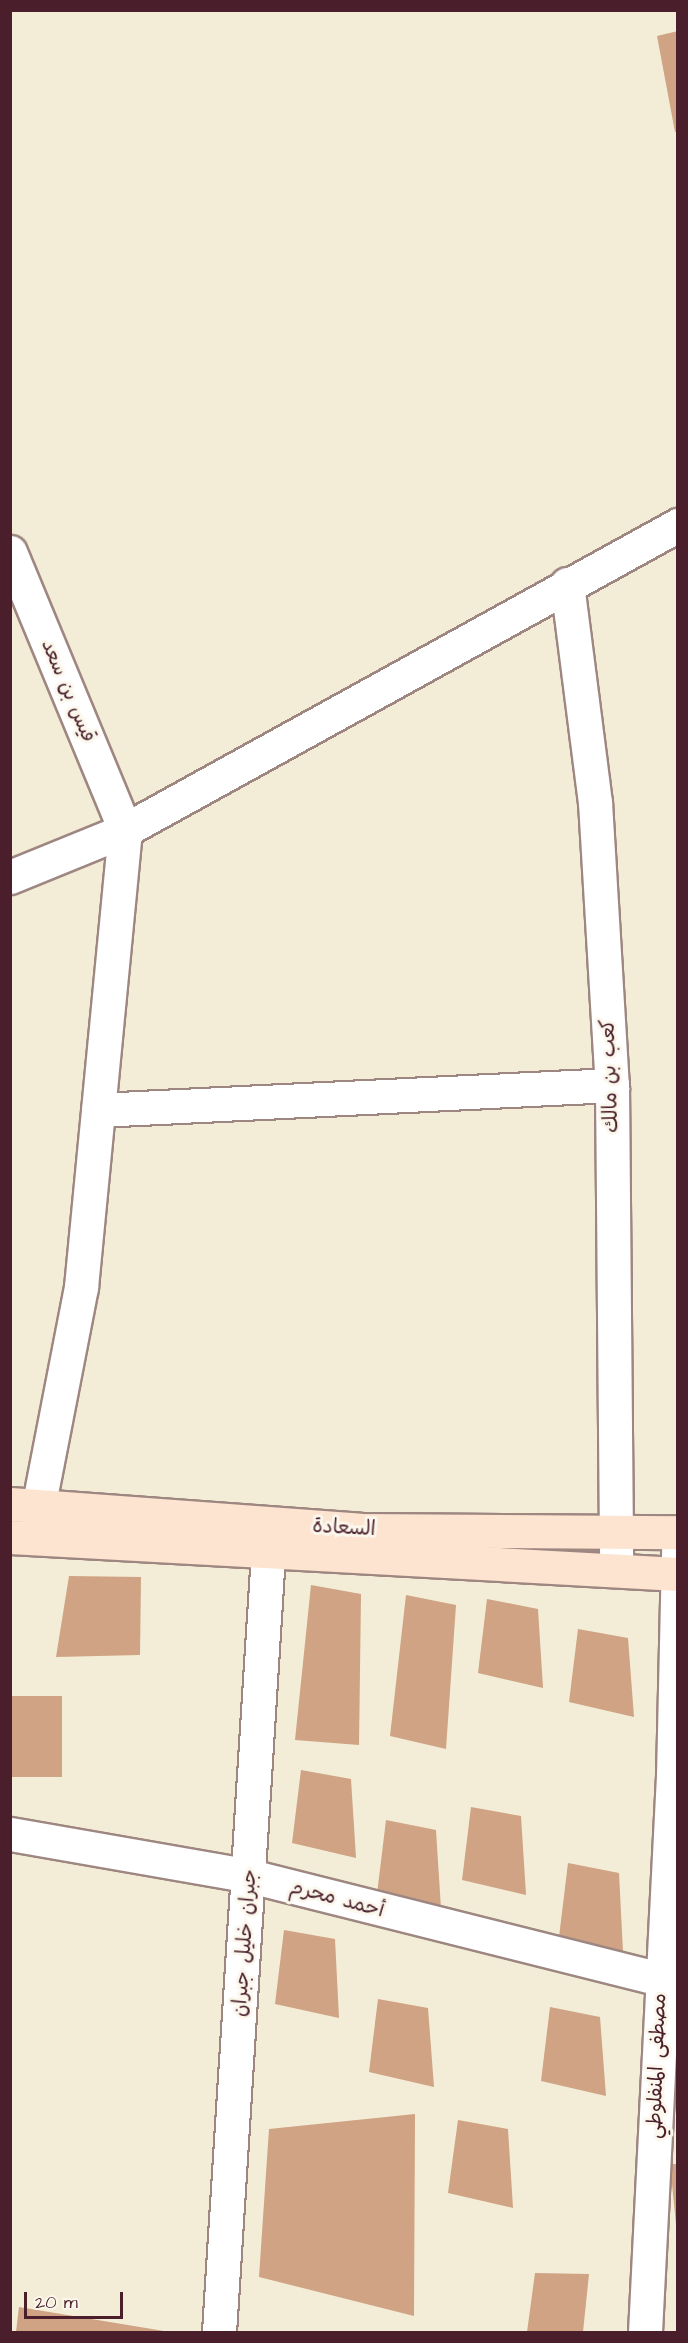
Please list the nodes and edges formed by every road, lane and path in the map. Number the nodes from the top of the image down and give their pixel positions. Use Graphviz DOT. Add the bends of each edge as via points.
graph roads {
  1 [pos="678,525"];
  2 [pos="10,552"];
  3 [pos="567,584"];
  4 [pos="125,830"];
  5 [pos="10,878"];
  6 [pos="612,1085"];
  7 [pos="98,1110"];
  8 [pos="24,1506"];
  9 [pos="616,1530"];
  10 [pos="678,1532"];
  11 [pos="10,1537"];
  12 [pos="268,1554"];
  13 [pos="676,1565"];
  14 [pos="616,1570"];
  15 [pos="10,1834"];
  16 [pos="250,1876"];
  17 [pos="661,1978"];
  18 [pos="667,2100"];
  19 [pos="219,2332"];
  20 [pos="645,2332"];
  1 -- 3 [label="street"];
  2 -- 4 [label="street, قيس بن سعد"];
  3 -- 4 [label="street"];
  3 -- 6 [label="street, كعب بن مالك" via="596,802"];
  4 -- 5 [label="street"];
  4 -- 7 [label="street"];
  6 -- 7 [label="street"];
  6 -- 9 [label="street, كعب بن مالك"];
  7 -- 8 [label="street" via="81,1287"];
  8 -- 9 [label="street, السعادة" via="372,1530"];
  9 -- 10 [label="street, السعادة"];
  9 -- 14 [label="street, كعب بن مالك"];
  11 -- 12 [label="street, السعادة"];
  12 -- 14 [label="street, السعادة"];
  12 -- 16 [label="street, جبران خليل جبران"];
  13 -- 14 [label="street, السعادة"];
  13 -- 17 [label="street, مصطفى المنفلوطي" via="673,1776"];
  15 -- 16 [label="street, أحمد محرم"];
  16 -- 17 [label="street, أحمد محرم"];
  16 -- 19 [label="street, جبران خليل جبران"];
  17 -- 18 [label="street, مصطفى المنفلوطي"];
  18 -- 20 [label="street, مصطفى المنفلوطي"];
}
